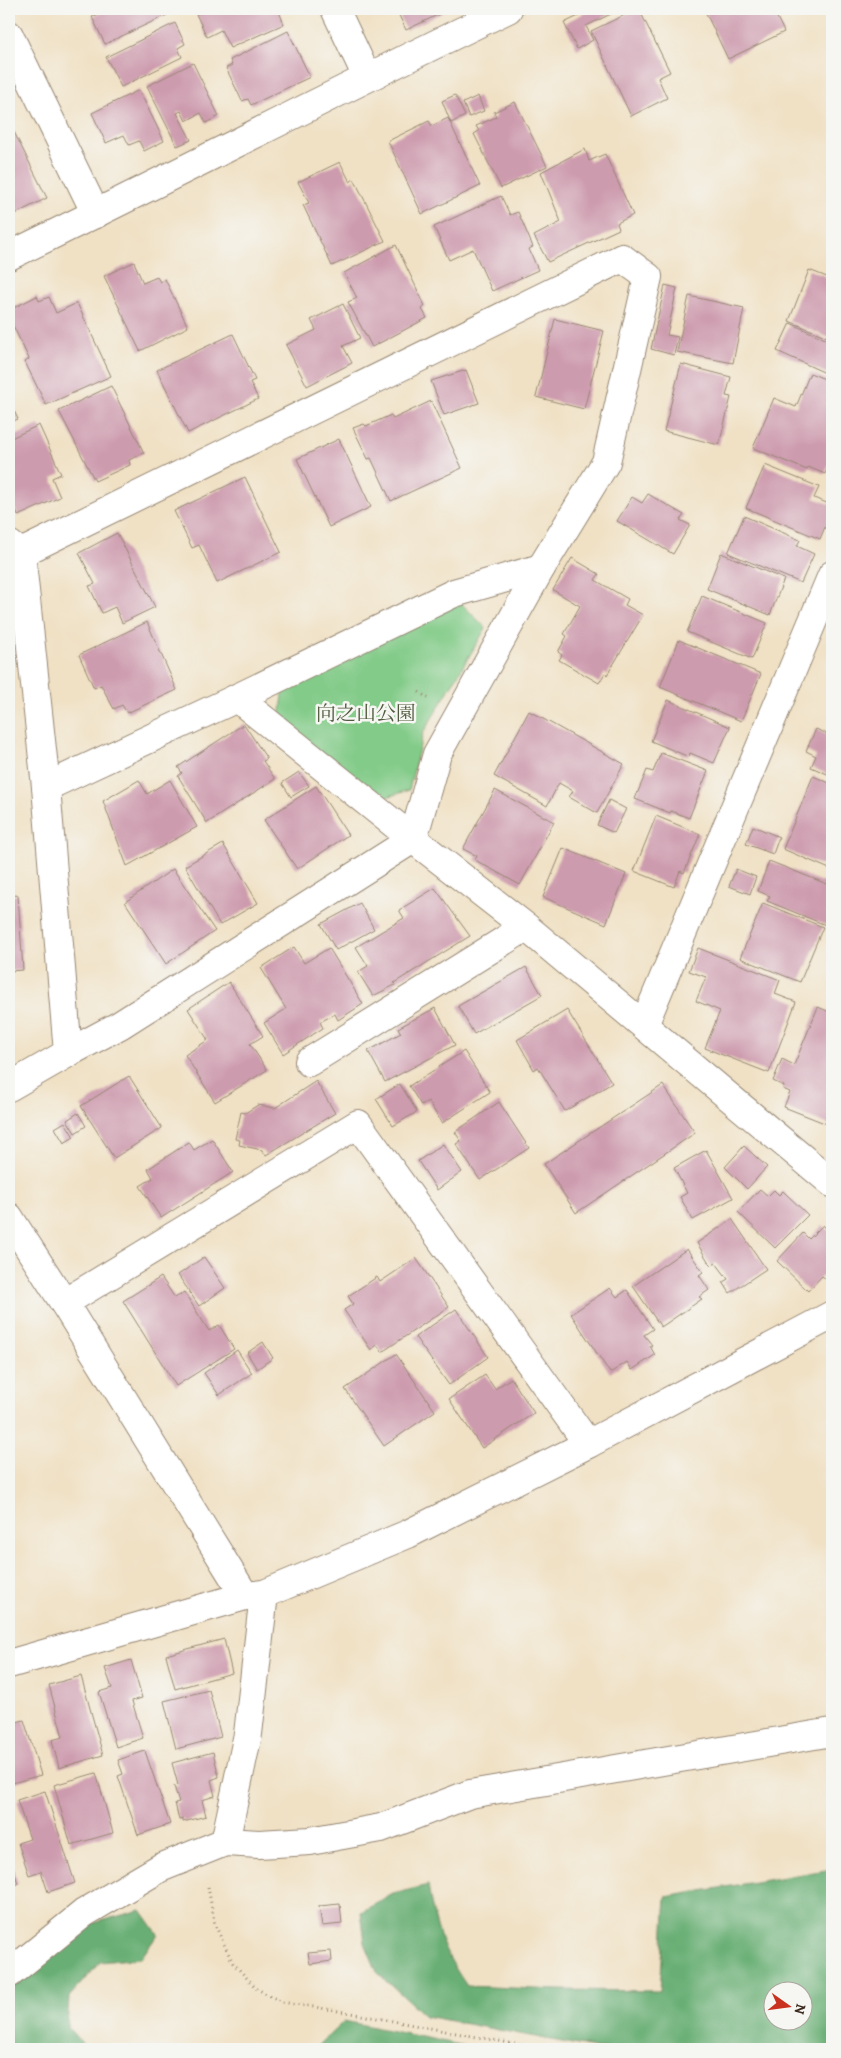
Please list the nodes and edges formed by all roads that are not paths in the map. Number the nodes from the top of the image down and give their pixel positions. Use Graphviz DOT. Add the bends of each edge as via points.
graph roads {
  1 [pos="335,9"];
  2 [pos="508,9"];
  3 [pos="9,35"];
  4 [pos="368,76"];
  5 [pos="96,214"];
  6 [pos="9,256"];
  7 [pos="15,549"];
  8 [pos="541,568"];
  9 [pos="832,575"];
  10 [pos="237,698"];
  11 [pos="46,787"];
  12 [pos="413,839"];
  13 [pos="526,927"];
  14 [pos="644,1025"];
  15 [pos="68,1053"];
  16 [pos="309,1062"];
  17 [pos="9,1087"];
  18 [pos="832,1183"];
  19 [pos="9,1217"];
  20 [pos="64,1303"];
  21 [pos="832,1315"];
  22 [pos="588,1444"];
  23 [pos="255,1595"];
  24 [pos="9,1664"];
  25 [pos="832,1732"];
  26 [pos="213,1847"];
  27 [pos="9,1974"];
  1 -- 4 [label="street"];
  2 -- 4 [label="street"];
  3 -- 5 [label="street"];
  4 -- 5 [label="street"];
  5 -- 6 [label="street"];
  7 -- 8 [label="street" via="622,258 648,277 606,462"];
  7 -- 11 [label="street"];
  8 -- 10 [label="street" via="454,593"];
  8 -- 12 [label="street" via="437,754"];
  9 -- 14 [label="street"];
  10 -- 11 [label="street"];
  10 -- 12 [label="street"];
  11 -- 15 [label="street"];
  12 -- 13 [label="street"];
  12 -- 15 [label="street" via="120,1024"];
  13 -- 14 [label="street"];
  13 -- 16 [label="street"];
  14 -- 18 [label="street"];
  15 -- 17 [label="street"];
  19 -- 20 [label="street"];
  20 -- 22 [label="street" via="358,1124"];
  20 -- 23 [label="street"];
  21 -- 22 [label="street"];
  22 -- 23 [label="street" via="408,1534"];
  23 -- 24 [label="street"];
  23 -- 26 [label="street" via="248,1734"];
  25 -- 26 [label="street" via="470,1794 382,1828 310,1841"];
  26 -- 27 [label="street" via="160,1868 84,1913"];
}
